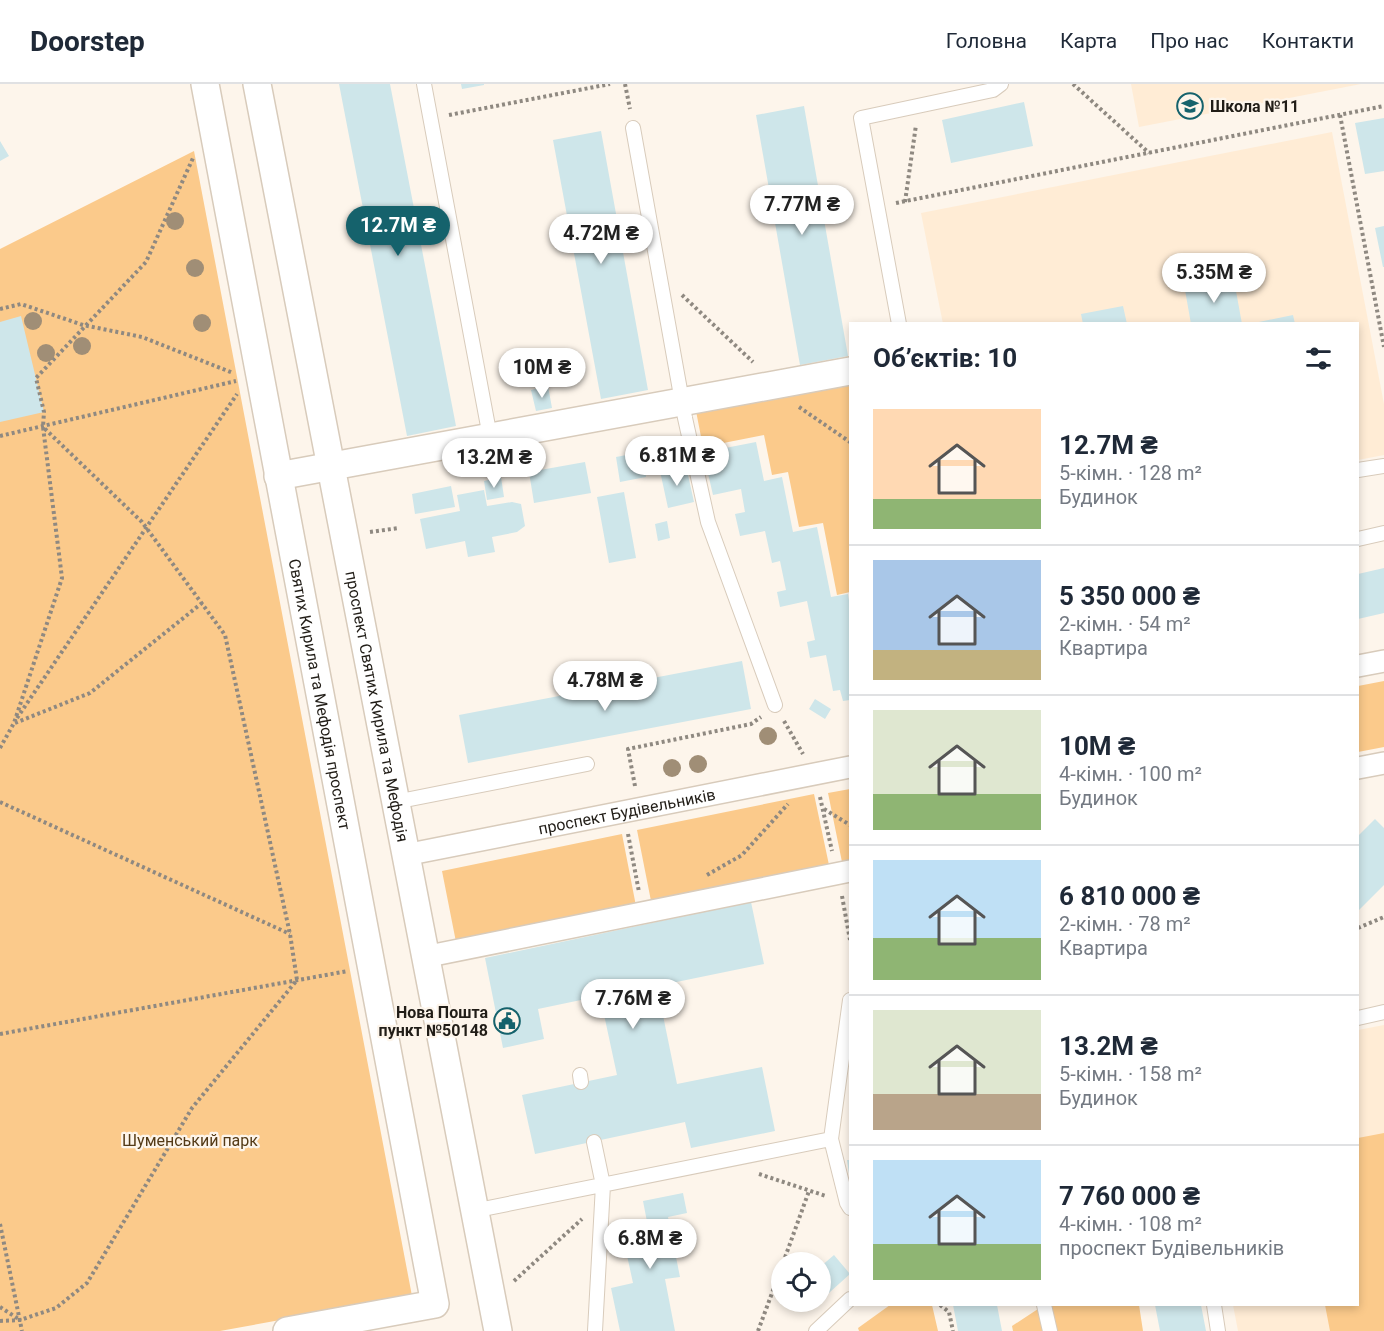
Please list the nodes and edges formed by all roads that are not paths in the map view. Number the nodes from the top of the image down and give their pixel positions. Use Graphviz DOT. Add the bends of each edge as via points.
graph roads {
  1 [pos="205,84"];
  2 [pos="257,84"];
  3 [pos="424,84"];
  4 [pos="1001,84"];
  5 [pos="633,128"];
  6 [pos="899,322"];
  7 [pos="849,370"];
  8 [pos="682,401"];
  9 [pos="490,437"];
  10 [pos="330,465"];
  11 [pos="1384,466"];
  12 [pos="1359,470"];
  13 [pos="278,476"];
  14 [pos="1384,533"];
  15 [pos="1359,538"];
  16 [pos="1384,661"];
  17 [pos="1359,666"];
  18 [pos="775,705"];
  19 [pos="1384,763"];
  20 [pos="587,764"];
  21 [pos="849,767"];
  22 [pos="1359,768"];
  23 [pos="395,802"];
  24 [pos="405,855"];
  25 [pos="844,872"];
  26 [pos="424,957"];
  27 [pos="849,1007"];
  28 [pos="1384,1012"];
  29 [pos="1359,1018"];
  30 [pos="831,1138"];
  31 [pos="594,1142"];
  32 [pos="603,1185"];
  33 [pos="849,1206"];
  34 [pos="473,1212"];
  35 [pos="849,1300"];
  36 [pos="1044,1306"];
  37 [pos="1214,1306"];
  38 [pos="287,1331"];
  39 [pos="498,1331"];
  40 [pos="595,1331"];
  41 [pos="816,1331"];
  42 [pos="1050,1331"];
  43 [pos="1218,1331"];
  1 -- 13 [label="street, Святих Кирила та Мефодія проспект"];
  2 -- 10 [label="street, проспект Святих Кирила та Мефодія"];
  3 -- 9 [label="lane"];
  4 -- 6 [label="lane" via="993,90 861,118"];
  5 -- 8 [label="lane"];
  7 -- 8 [label="street"];
  8 -- 9 [label="street"];
  8 -- 18 [label="lane" via="708,522"];
  9 -- 10 [label="street"];
  10 -- 13 [label="street"];
  10 -- 23 [label="street, проспект Святих Кирила та Мефодія"];
  11 -- 12 [label="lane"];
  13 -- 38 [label="street, Святих Кирила та Мефодія проспект" via="435,1304"];
  14 -- 15 [label="lane"];
  16 -- 17 [label="street"];
  19 -- 22 [label="street"];
  20 -- 23 [label="lane"];
  21 -- 24 [label="street, проспект Будівельників"];
  23 -- 24 [label="street, проспект Святих Кирила та Мефодія"];
  24 -- 26 [label="street, проспект Святих Кирила та Мефодія"];
  25 -- 26 [label="street"];
  26 -- 34 [label="street, проспект Святих Кирила та Мефодія"];
  27 -- 30 [label="lane"];
  28 -- 29 [label="lane"];
  30 -- 32 [label="lane"];
  30 -- 33 [label="lane"];
  31 -- 32 [label="lane"];
  32 -- 34 [label="lane"];
  32 -- 40 [label="lane"];
  34 -- 39 [label="street, проспект Святих Кирила та Мефодія"];
  35 -- 41 [label="lane"];
  36 -- 42 [label="lane"];
  37 -- 43 [label="lane"];
}
